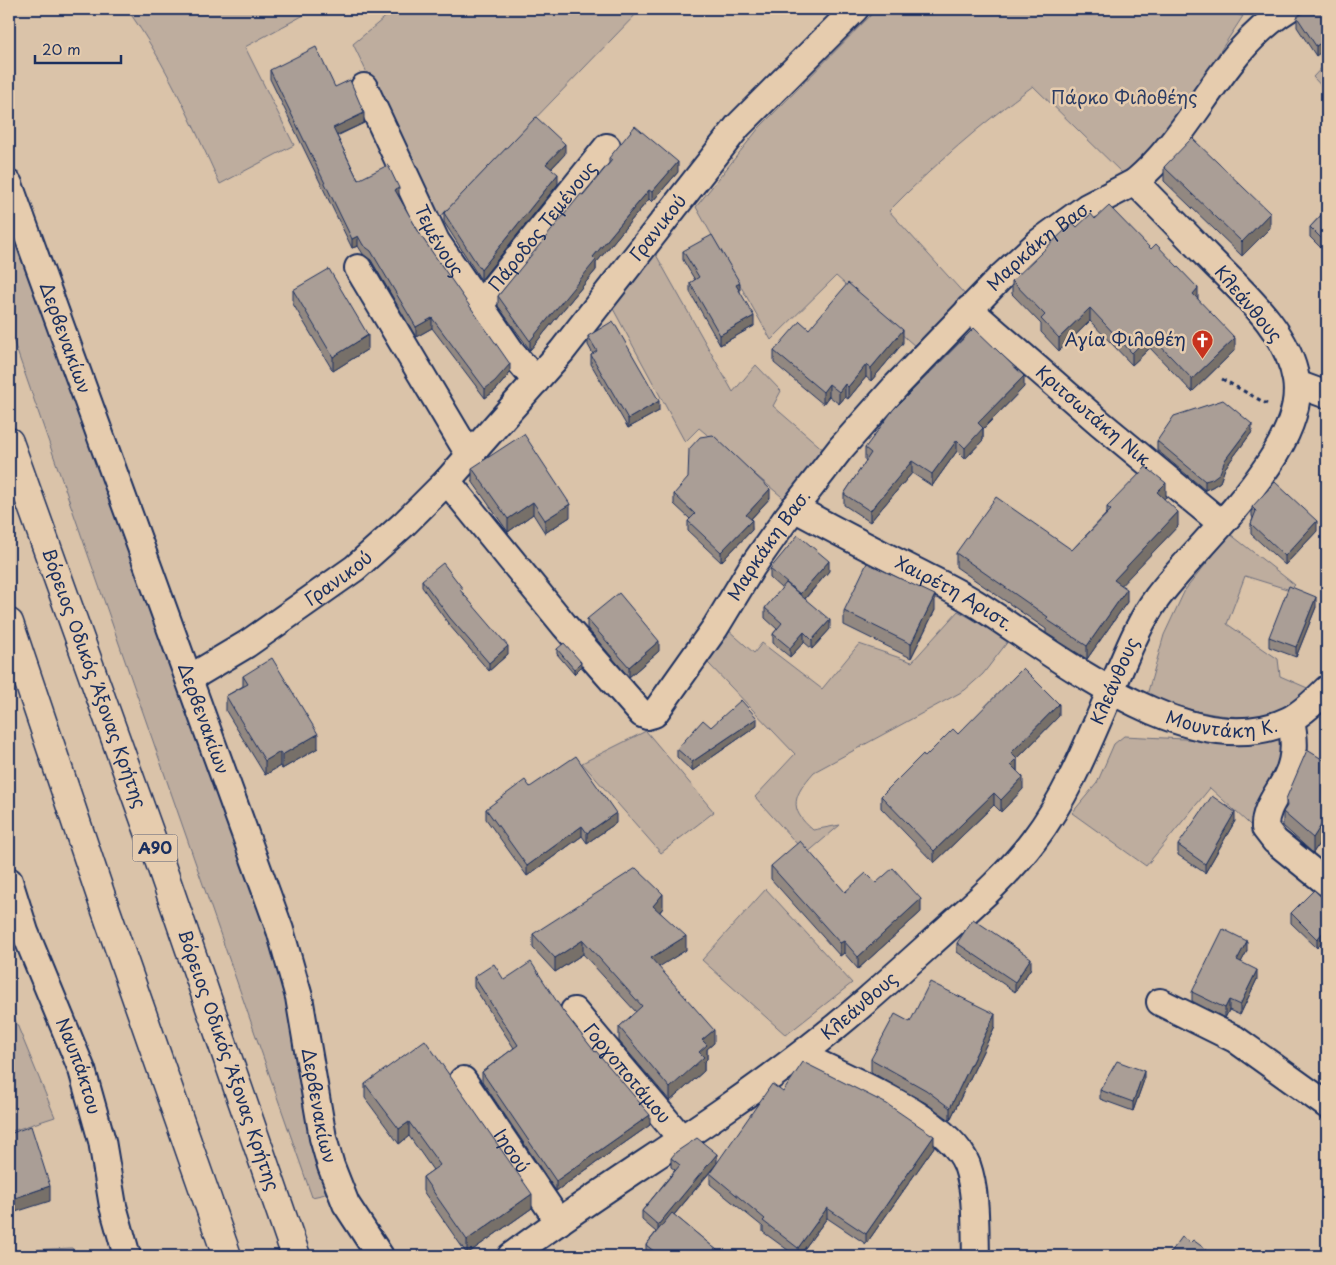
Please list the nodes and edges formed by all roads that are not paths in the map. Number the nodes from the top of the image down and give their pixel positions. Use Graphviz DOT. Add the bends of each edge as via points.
graph roads {
  1 [pos="855,9"];
  2 [pos="1280,10"];
  3 [pos="364,86"];
  4 [pos="607,147"];
  5 [pos="1135,182"];
  6 [pos="9,184"];
  7 [pos="358,268"];
  8 [pos="480,306"];
  9 [pos="969,309"];
  10 [pos="536,381"];
  11 [pos="1297,384"];
  12 [pos="1327,395"];
  13 [pos="9,442"];
  14 [pos="470,456"];
  15 [pos="447,481"];
  16 [pos="794,508"];
  17 [pos="1221,523"];
  18 [pos="9,623"];
  19 [pos="190,678"];
  20 [pos="1327,689"];
  21 [pos="1111,690"];
  22 [pos="1291,720"];
  23 [pos="9,880"];
  24 [pos="1327,883"];
  25 [pos="1160,1002"];
  26 [pos="574,1011"];
  27 [pos="801,1055"];
  28 [pos="463,1080"];
  29 [pos="1327,1105"];
  30 [pos="681,1138"];
  31 [pos="559,1222"];
  32 [pos="127,1256"];
  33 [pos="227,1256"];
  34 [pos="296,1256"];
  35 [pos="380,1256"];
  36 [pos="511,1256"];
  37 [pos="976,1256"];
  1 -- 10 [label="street, Γρανικού" via="738,126"];
  2 -- 5 [label="street" via="1236,57 1169,148"];
  3 -- 8 [label="street, Τεμένους" via="436,241"];
  4 -- 8 [label="street, Πάροδος Τεμένους"];
  5 -- 9 [label="street, Μαρκάκη Βασ." via="1087,207 1055,230"];
  5 -- 11 [label="street, Κλεάνθους" via="1261,314 1288,355"];
  6 -- 19 [label="street, Δερβενακίων"];
  7 -- 14 [label="street"];
  8 -- 10 [label="street, Τεμένους"];
  9 -- 16 [label="street, Μαρκάκη Βασ." via="869,415"];
  9 -- 17 [label="street, Κριτσωτάκη Νικ."];
  10 -- 14 [label="street, Γρανικού"];
  11 -- 12 [label="street"];
  11 -- 17 [label="street, Κλεάνθους" via="1294,416 1281,446"];
  13 -- 34 [label="highway, Βόρειος Οδικός Άξονας Κρήτης / Α90" via="158,854"];
  14 -- 15 [label="street, Γρανικού"];
  15 -- 16 [label="street, Μαρκάκη Βασ." via="566,626 647,716 654,714 715,628 752,567"];
  15 -- 19 [label="street, Γρανικού" via="355,568 247,644"];
  16 -- 21 [label="street, Χαιρέτη Αριστ." via="974,602"];
  17 -- 21 [label="street, Κλεάνθους" via="1152,604"];
  18 -- 33 [label="highway"];
  19 -- 35 [label="street, Δερβενακίων" via="288,958 333,1174 346,1204"];
  20 -- 22 [label="street, Μουντάκη Κ."];
  21 -- 22 [label="street, Μουντάκη Κ." via="1185,724 1233,730"];
  21 -- 27 [label="street, Κλεάνθους" via="1062,796 1032,843 935,940"];
  22 -- 24 [label="street" via="1294,733 1292,764 1268,809 1265,828 1275,841"];
  23 -- 32 [label="street, Ναυπάκτου" via="25,932 82,1070 102,1141 113,1206"];
  25 -- 29 [label="street" via="1235,1039"];
  26 -- 30 [label="street, Γοργοποτάμου"];
  27 -- 30 [label="street, Κλεάνθους"];
  27 -- 37 [label="street" via="922,1117 954,1144 971,1179"];
  28 -- 31 [label="street, Ιησού"];
  30 -- 31 [label="street, Κλεάνθους"];
  31 -- 36 [label="street, Κλεάνθους"];
}
